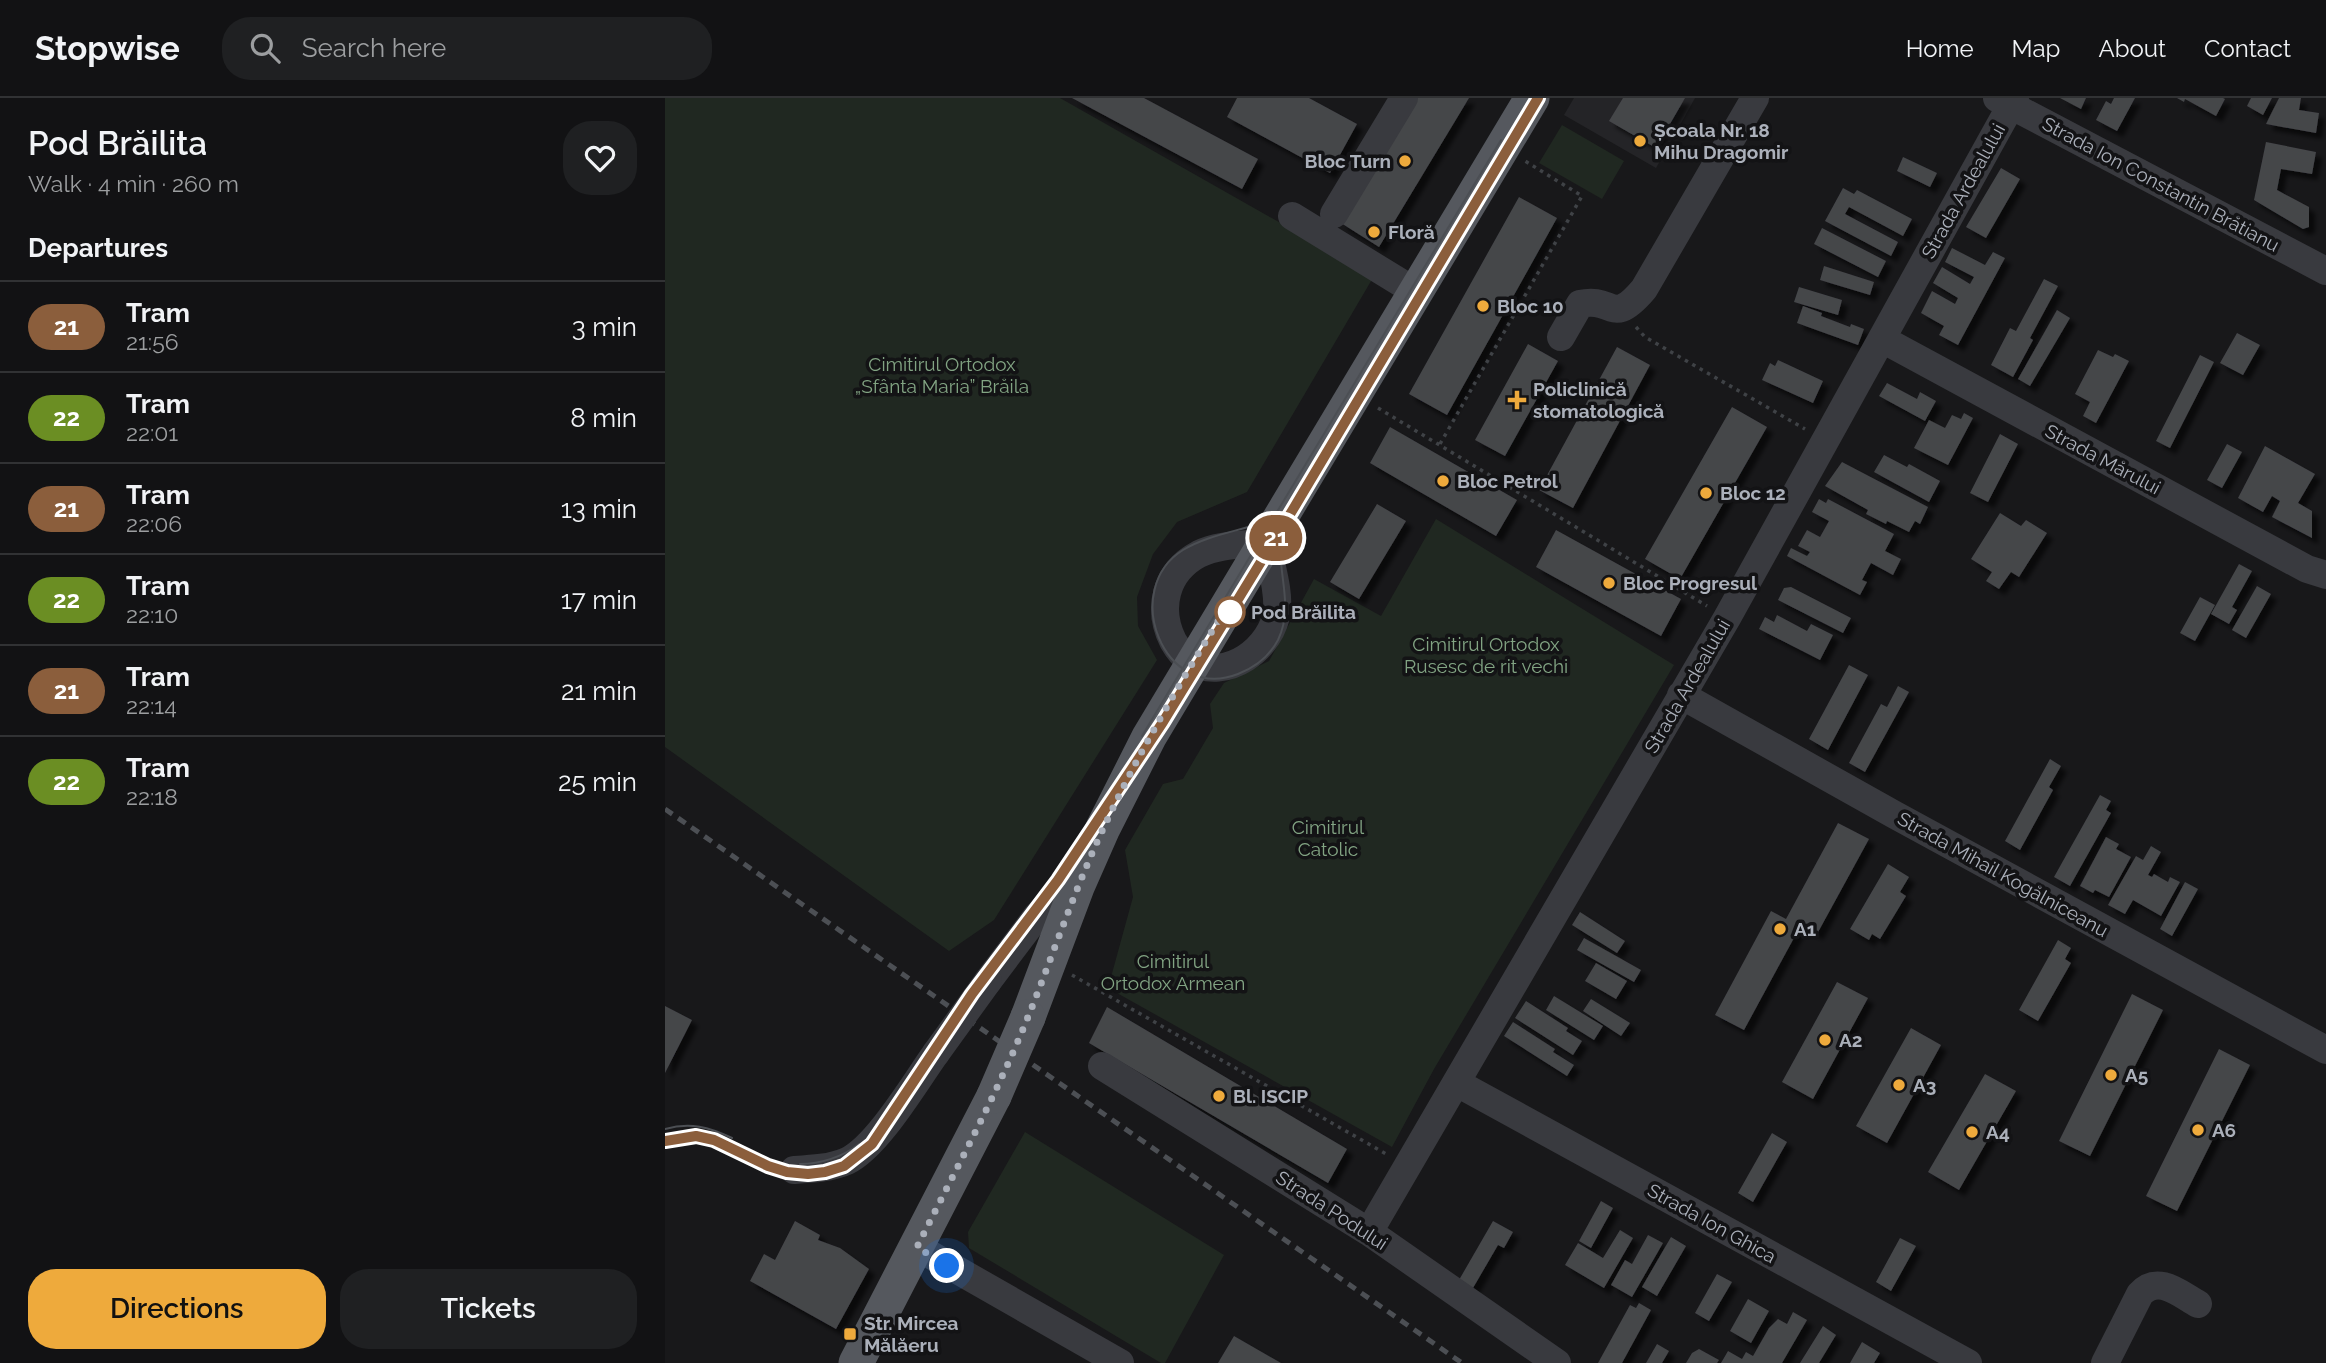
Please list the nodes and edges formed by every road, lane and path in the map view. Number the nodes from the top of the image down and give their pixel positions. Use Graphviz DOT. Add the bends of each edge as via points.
graph roads {
  1 [pos="1404,98"];
  2 [pos="1532,98"];
  3 [pos="1755,98"];
  4 [pos="2007,101"];
  5 [pos="1502,147"];
  6 [pos="1334,214"];
  7 [pos="1292,216"];
  8 [pos="2326,271"];
  9 [pos="1416,292"];
  10 [pos="1622,309"];
  11 [pos="1561,337"];
  12 [pos="1882,339"];
  13 [pos="1355,394"];
  14 [pos="1825,441"];
  15 [pos="1440,444"];
  16 [pos="1267,542"];
  17 [pos="2326,575"];
  18 [pos="1727,618"];
  19 [pos="1193,662"];
  20 [pos="1681,695"];
  21 [pos="1077,887"];
  22 [pos="1049,963"];
  23 [pos="2326,1050"];
  24 [pos="1102,1066"];
  25 [pos="1457,1083"];
  26 [pos="1408,1166"];
  27 [pos="794,1170"];
  28 [pos="1369,1232"];
  29 [pos="917,1247"];
  30 [pos="2198,1304"];
  31 [pos="856,1363"];
  32 [pos="1120,1363"];
  33 [pos="1557,1363"];
  34 [pos="1968,1363"];
  35 [pos="2105,1363"];
  1 -- 6 [label="street"];
  2 -- 5 [label="main road"];
  3 -- 10 [label="street" via="1644,289"];
  4 -- 8 [label="street, Strada Ion Constantin Brătianu"];
  4 -- 12 [label="street, Strada Ardealului"];
  5 -- 9 [label="main road"];
  5 -- 15 [label="path" via="1583,196"];
  7 -- 9 [label="street"];
  9 -- 13 [label="main road"];
  10 -- 11 [label="street" via="1590,301 1580,304"];
  10 -- 14 [label="path" via="1644,337"];
  12 -- 14 [label="street, Strada Ardealului"];
  12 -- 17 [label="street, Strada Mărului" via="2307,569"];
  13 -- 15 [label="path"];
  13 -- 16 [label="main road"];
  14 -- 18 [label="street, Strada Ardealului"];
  15 -- 18 [label="path"];
  16 -- 19 [label="main road"];
  16 -- 19 [label="street" via="1277,610 1266,639 1236,663 1215,667"];
  16 -- 19 [label="street" via="1206,551 1169,585 1166,625 1176,646"];
  18 -- 20 [label="street, Strada Ardealului"];
  19 -- 21 [label="main road" via="1149,737"];
  20 -- 23 [label="street, Strada Mihail Kogălniceanu"];
  20 -- 25 [label="street, Strada Ardealului"];
  21 -- 22 [label="main road"];
  21 -- 27 [label="street, bridge" via="1037,916 870,1144 832,1166"];
  22 -- 26 [label="path"];
  22 -- 29 [label="main road, bridge" via="993,1096"];
  24 -- 28 [label="street, Strada Podului"];
  25 -- 26 [label="street, Strada Ardealului"];
  25 -- 34 [label="street, Strada Ion Ghica"];
  26 -- 28 [label="street, Strada Ardealului"];
  28 -- 33 [label="street, Strada Podului"];
  29 -- 31 [label="main road"];
  29 -- 32 [label="street"];
  30 -- 35 [label="street" via="2160,1284 2146,1287"];
}
